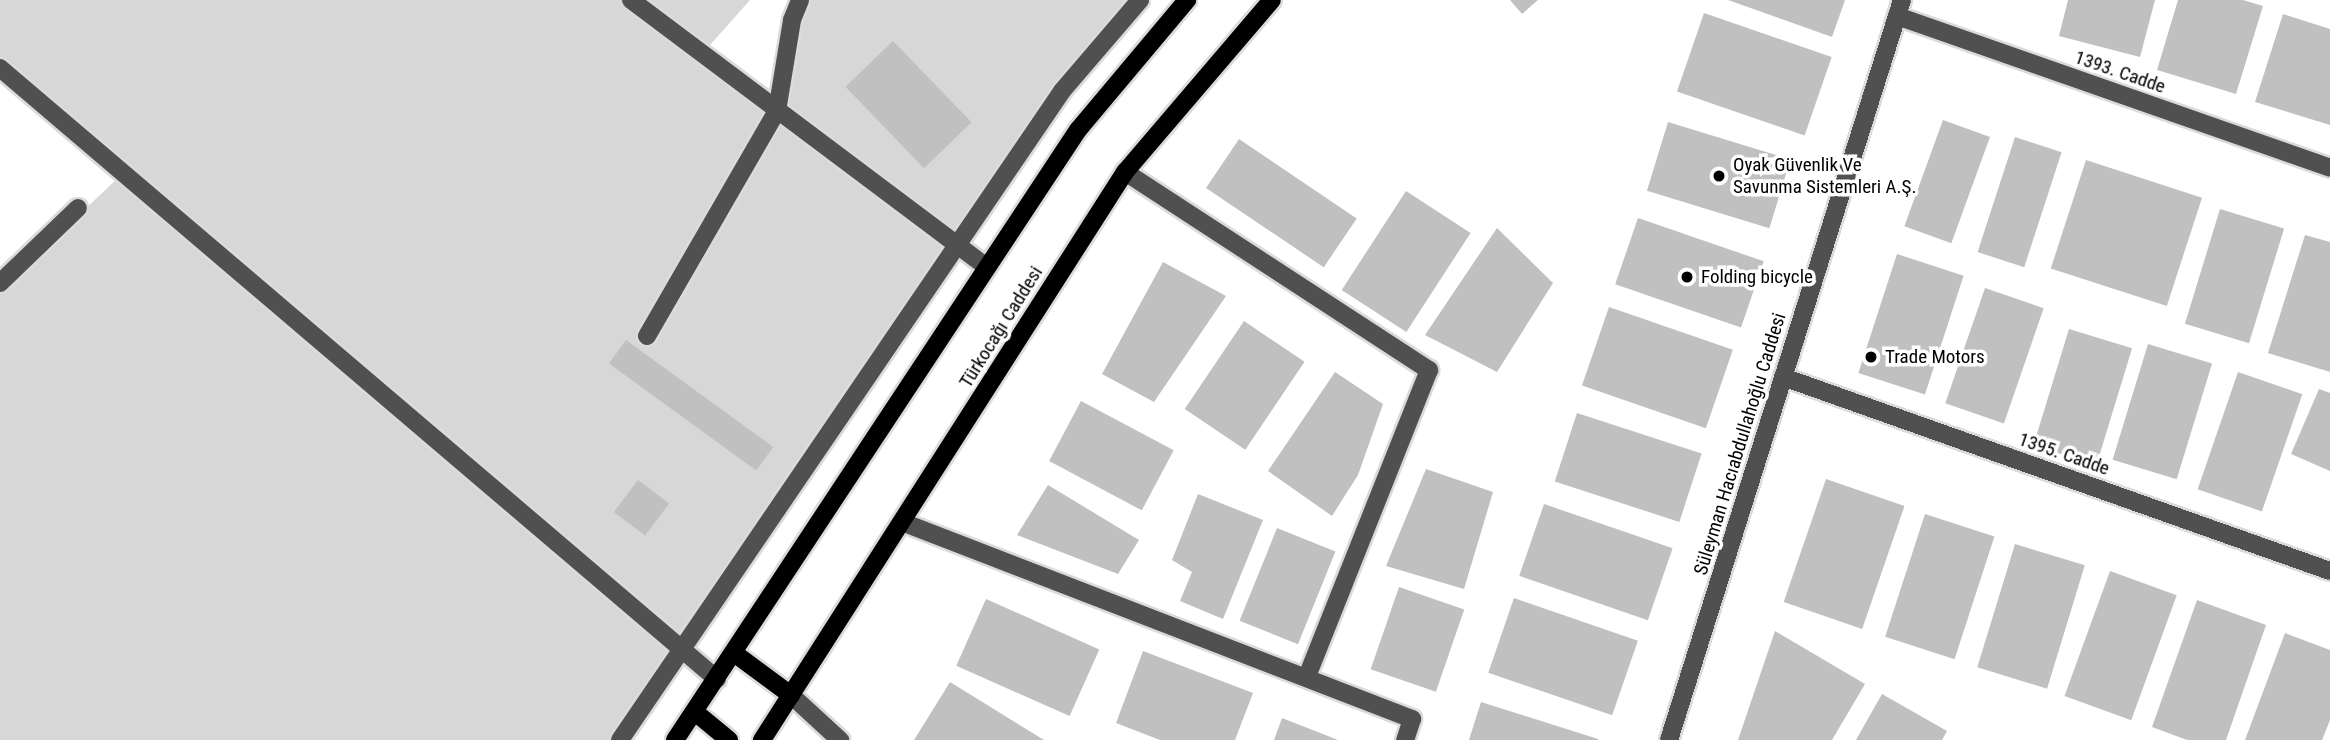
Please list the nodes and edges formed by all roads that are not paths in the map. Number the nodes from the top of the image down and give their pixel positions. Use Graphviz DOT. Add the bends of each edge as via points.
graph roads {
  1 [pos="631,0"];
  2 [pos="800,0"];
  3 [pos="1140,0"];
  4 [pos="1187,0"];
  5 [pos="1272,0"];
  6 [pos="1899,8"];
  7 [pos="0,68"];
  8 [pos="777,111"];
  9 [pos="2330,168"];
  10 [pos="1125,172"];
  11 [pos="78,208"];
  12 [pos="956,244"];
  13 [pos="985,266"];
  14 [pos="0,283"];
  15 [pos="647,336"];
  16 [pos="1783,377"];
  17 [pos="902,522"];
  18 [pos="2330,571"];
  19 [pos="681,649"];
  20 [pos="734,653"];
  21 [pos="1307,676"];
  22 [pos="717,679"];
  23 [pos="791,695"];
  24 [pos="695,712"];
  25 [pos="620,740"];
  26 [pos="675,740"];
  27 [pos="729,740"];
  28 [pos="762,740"];
  29 [pos="840,740"];
  30 [pos="1405,740"];
  31 [pos="1669,740"];
  1 -- 8 [label="street"];
  2 -- 8 [label="street" via="792,20"];
  3 -- 12 [label="street" via="1062,91"];
  4 -- 13 [label="main road" via="1078,130"];
  5 -- 10 [label="main road, Türkocağı Caddesi"];
  6 -- 9 [label="street, 1393. Cadde"];
  6 -- 16 [label="street, Süleyman Hacıabdullahoğlu Caddesi"];
  7 -- 19 [label="street"];
  8 -- 12 [label="street"];
  8 -- 15 [label="street"];
  10 -- 17 [label="main road, Türkocağı Caddesi"];
  10 -- 21 [label="street" via="1429,370"];
  11 -- 14 [label="street"];
  12 -- 13 [label="street"];
  12 -- 19 [label="street"];
  13 -- 20 [label="main road"];
  16 -- 18 [label="street, 1395. Cadde"];
  16 -- 31 [label="street, Süleyman Hacıabdullahoğlu Caddesi"];
  17 -- 21 [label="street"];
  17 -- 23 [label="main road, Türkocağı Caddesi"];
  19 -- 22 [label="street"];
  19 -- 25 [label="street"];
  20 -- 22 [label="main road"];
  20 -- 23 [label="main road"];
  21 -- 30 [label="street" via="1412,719"];
  22 -- 24 [label="main road"];
  23 -- 28 [label="main road, Türkocağı Caddesi"];
  23 -- 29 [label="street"];
  24 -- 26 [label="main road"];
  24 -- 27 [label="main road"];
}
